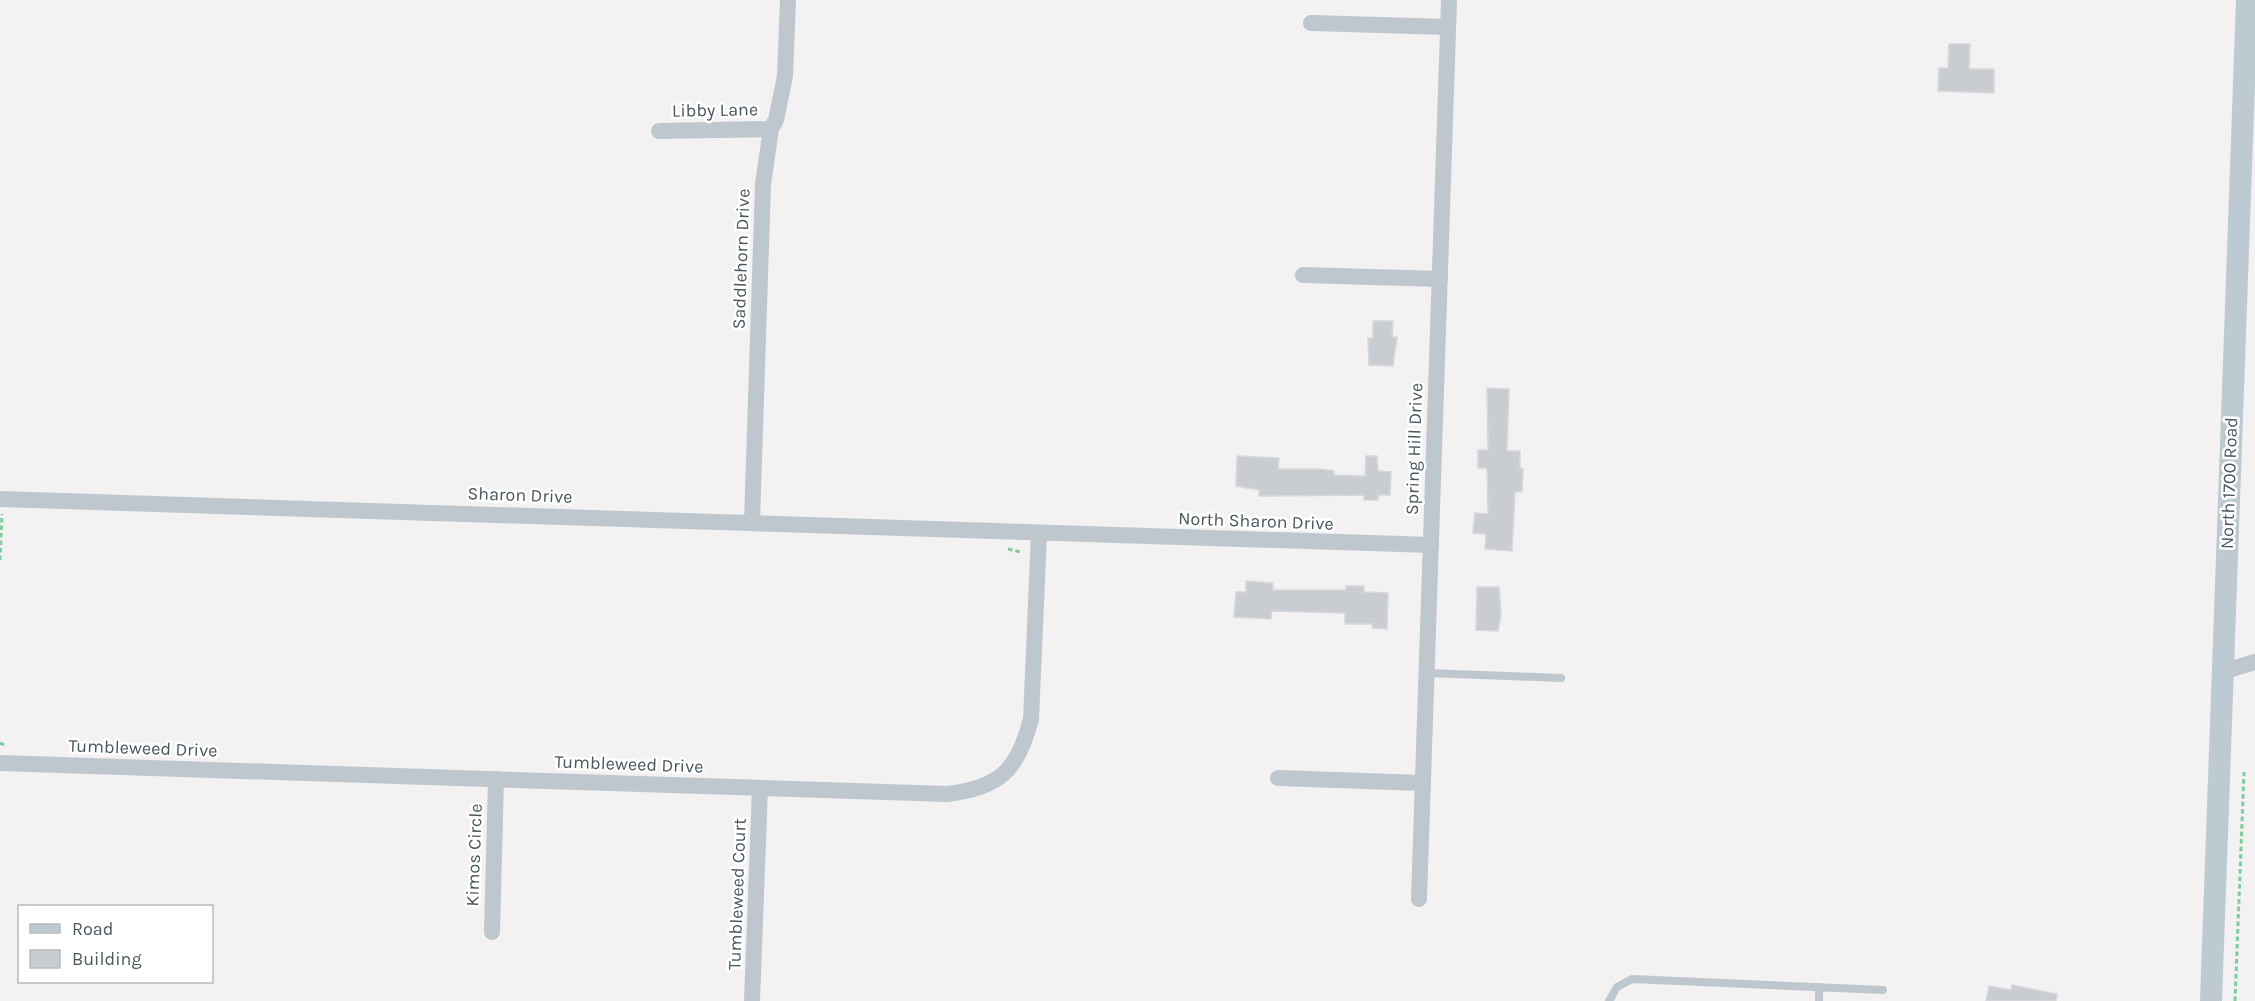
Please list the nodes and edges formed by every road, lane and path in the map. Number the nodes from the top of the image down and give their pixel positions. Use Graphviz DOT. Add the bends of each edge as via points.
graph roads {
  1 [pos="788,0"];
  2 [pos="1449,0"];
  3 [pos="2247,0"];
  4 [pos="1311,23"];
  5 [pos="1448,27"];
  6 [pos="771,129"];
  7 [pos="659,131"];
  8 [pos="2248,151"];
  9 [pos="1303,275"];
  10 [pos="1440,279"];
  11 [pos="1,499"];
  12 [pos="752,522"];
  13 [pos="1039,534"];
  14 [pos="1431,545"];
  15 [pos="0,560"];
  16 [pos="2255,662"];
  17 [pos="2225,671"];
  18 [pos="1426,673"];
  19 [pos="1561,678"];
  20 [pos="0,763"];
  21 [pos="2244,772"];
  22 [pos="496,778"];
  23 [pos="1278,778"];
  24 [pos="1423,783"];
  25 [pos="760,788"];
  26 [pos="1419,899"];
  27 [pos="492,932"];
  28 [pos="1819,987"];
  29 [pos="1883,990"];
  30 [pos="752,1001"];
  31 [pos="1609,1001"];
  32 [pos="1819,1001"];
  33 [pos="2211,1001"];
  34 [pos="2235,1001"];
  1 -- 6 [label="street, Saddlehorn Drive" via="784,75"];
  2 -- 5 [label="street, Spring Hill Drive"];
  3 -- 8 [label="street, North 1700 Road"];
  4 -- 5 [label="street"];
  5 -- 10 [label="street, Spring Hill Drive"];
  6 -- 7 [label="street, Libby Lane"];
  6 -- 12 [label="street, Saddlehorn Drive" via="763,184"];
  8 -- 17 [label="street, North 1700 Road"];
  9 -- 10 [label="street"];
  10 -- 14 [label="street, Spring Hill Drive"];
  11 -- 12 [label="street, Sharon Drive"];
  11 -- 15 [label="path"];
  12 -- 13 [label="street, Sharon Drive"];
  13 -- 14 [label="street, North Sharon Drive"];
  13 -- 25 [label="street, Tumbleweed Drive" via="1031,719 1017,758 999,779 974,791 947,794"];
  14 -- 18 [label="street, Spring Hill Drive"];
  16 -- 17 [label="street"];
  17 -- 33 [label="street, North 1700 Road"];
  18 -- 19 [label="lane"];
  18 -- 24 [label="street, Spring Hill Drive"];
  20 -- 22 [label="street, Tumbleweed Drive"];
  21 -- 34 [label="path"];
  22 -- 25 [label="street, Tumbleweed Drive"];
  22 -- 27 [label="street, Kimos Circle"];
  23 -- 24 [label="street"];
  24 -- 26 [label="street, Spring Hill Drive"];
  25 -- 30 [label="street, Tumbleweed Court"];
  28 -- 29 [label="lane"];
  28 -- 31 [label="lane" via="1632,979 1617,987"];
  28 -- 32 [label="lane"];
}
